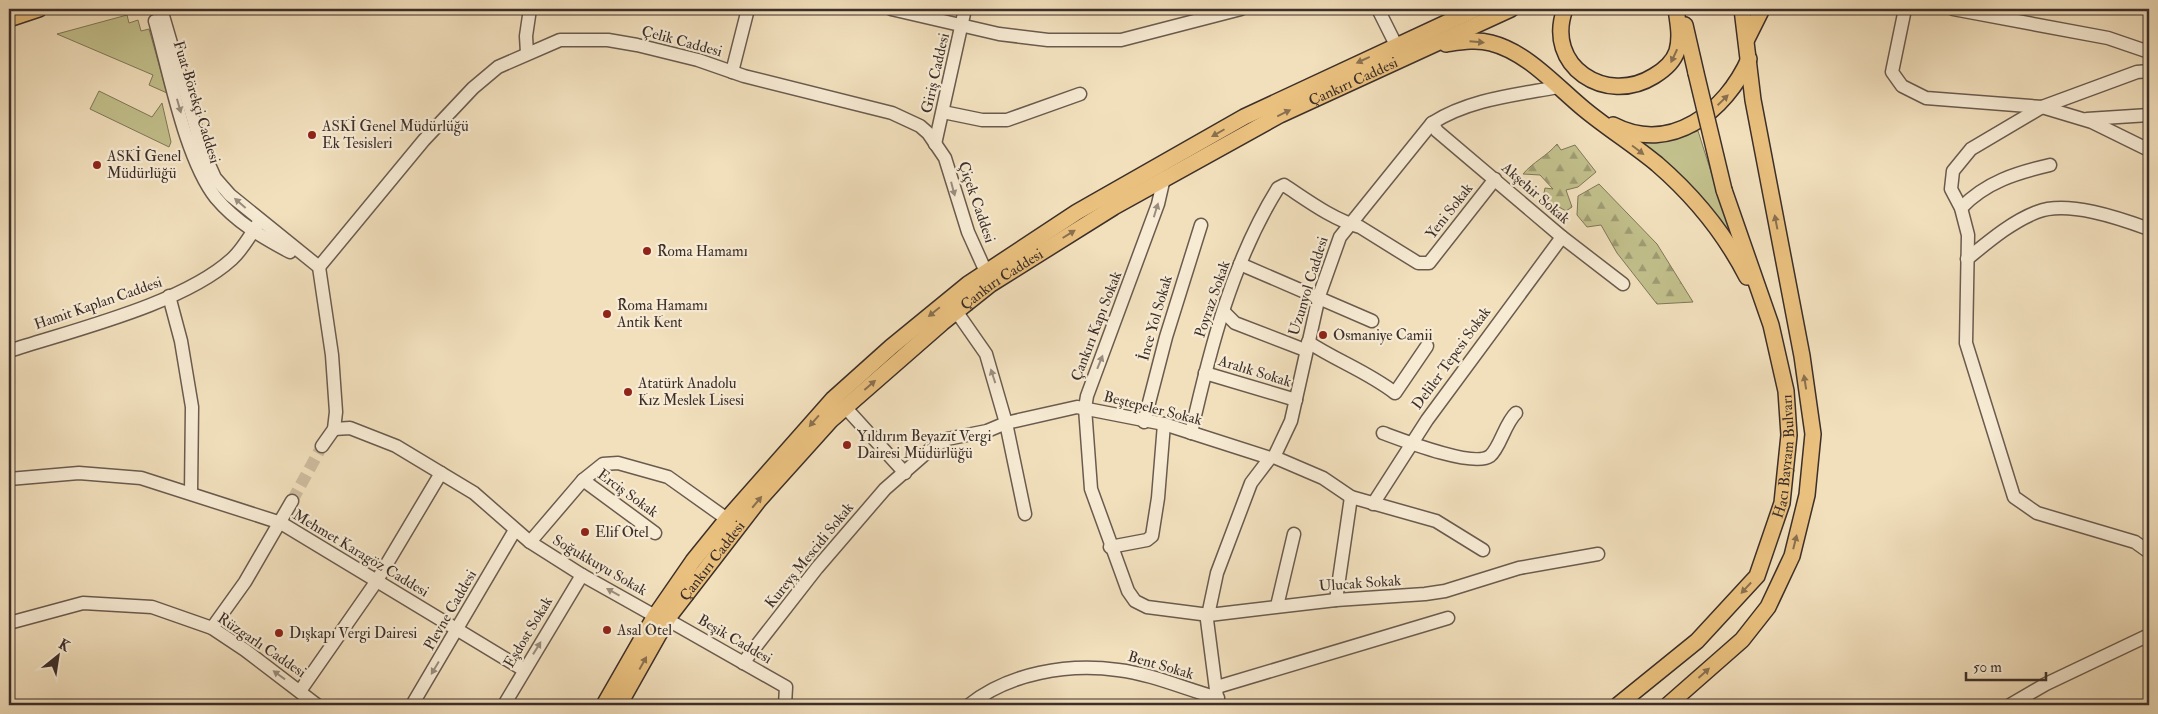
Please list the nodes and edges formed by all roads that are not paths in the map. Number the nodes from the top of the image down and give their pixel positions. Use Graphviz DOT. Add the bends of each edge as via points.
graph roads {
  1 [pos="39,9"];
  2 [pos="152,9"];
  3 [pos="161,9"];
  4 [pos="530,9"];
  5 [pos="748,9"];
  6 [pos="891,9"];
  7 [pos="965,9"];
  8 [pos="1241,9"];
  9 [pos="1378,9"];
  10 [pos="1465,9"];
  11 [pos="1476,9"];
  12 [pos="1511,9"];
  13 [pos="1565,9"];
  14 [pos="1676,9"];
  15 [pos="1681,9"];
  16 [pos="1742,9"];
  17 [pos="1762,9"];
  18 [pos="1905,9"];
  19 [pos="1953,9"];
  20 [pos="9,19"];
  21 [pos="962,27"];
  22 [pos="1440,27"];
  23 [pos="1747,39"];
  24 [pos="1396,46"];
  25 [pos="1429,47"];
  26 [pos="2149,52"];
  27 [pos="527,53"];
  28 [pos="1749,59"];
  29 [pos="2149,71"];
  30 [pos="732,72"];
  31 [pos="1558,87"];
  32 [pos="1080,94"];
  33 [pos="2042,107"];
  34 [pos="1586,110"];
  35 [pos="942,112"];
  36 [pos="2149,115"];
  37 [pos="2082,119"];
  38 [pos="1432,122"];
  39 [pos="935,144"];
  40 [pos="2149,150"];
  41 [pos="2050,165"];
  42 [pos="1164,178"];
  43 [pos="1495,180"];
  44 [pos="1961,208"];
  45 [pos="260,221"];
  46 [pos="1350,224"];
  47 [pos="1201,225"];
  48 [pos="2149,229"];
  49 [pos="253,232"];
  50 [pos="1562,237"];
  51 [pos="1966,259"];
  52 [pos="1240,264"];
  53 [pos="318,267"];
  54 [pos="986,272"];
  55 [pos="1623,284"];
  56 [pos="169,296"];
  57 [pos="1318,296"];
  58 [pos="956,311"];
  59 [pos="1224,312"];
  60 [pos="1372,321"];
  61 [pos="1771,325"];
  62 [pos="1306,346"];
  63 [pos="1426,346"];
  64 [pos="9,351"];
  65 [pos="1205,373"];
  66 [pos="1296,400"];
  67 [pos="846,407"];
  68 [pos="1085,408"];
  69 [pos="1516,413"];
  70 [pos="1144,422"];
  71 [pos="1006,423"];
  72 [pos="1164,424"];
  73 [pos="334,428"];
  74 [pos="1191,433"];
  75 [pos="1383,433"];
  76 [pos="1412,443"];
  77 [pos="322,446"];
  78 [pos="1272,457"];
  79 [pos="441,473"];
  80 [pos="905,473"];
  81 [pos="9,479"];
  82 [pos="583,480"];
  83 [pos="191,493"];
  84 [pos="1351,498"];
  85 [pos="292,502"];
  86 [pos="1374,504"];
  87 [pos="1025,514"];
  88 [pos="727,519"];
  89 [pos="280,523"];
  90 [pos="515,530"];
  91 [pos="654,533"];
  92 [pos="1294,534"];
  93 [pos="530,542"];
  94 [pos="1110,547"];
  95 [pos="1483,550"];
  96 [pos="2149,552"];
  97 [pos="1598,554"];
  98 [pos="582,575"];
  99 [pos="376,582"];
  100 [pos="1128,591"];
  101 [pos="1336,600"];
  102 [pos="1277,606"];
  103 [pos="1209,615"];
  104 [pos="661,618"];
  105 [pos="1448,618"];
  106 [pos="9,623"];
  107 [pos="212,628"];
  108 [pos="457,631"];
  109 [pos="2149,635"];
  110 [pos="743,663"];
  111 [pos="524,670"];
  112 [pos="300,690"];
  113 [pos="1218,697"];
  114 [pos="317,705"];
  115 [pos="412,705"];
  116 [pos="504,705"];
  117 [pos="604,705"];
  118 [pos="619,705"];
  119 [pos="785,705"];
  120 [pos="969,705"];
  121 [pos="1618,705"];
  122 [pos="1668,705"];
  123 [pos="2010,705"];
  1 -- 20 [label="main road"];
  2 -- 49 [label="street, Fuat Börekçi Caddesi, one-way" via="199,169 217,199"];
  45 -- 3 [label="street, Fuat Börekçi Caddesi, one-way" via="216,178 202,149"];
  4 -- 27 [label="street"];
  5 -- 30 [label="street"];
  6 -- 21 [label="street"];
  7 -- 21 [label="street, Giriş Caddesi"];
  8 -- 21 [label="street" via="1121,40 1048,40"];
  9 -- 24 [label="street"];
  10 -- 22 [label="main road"];
  11 -- 22 [label="main road, Çankırı Caddesi"];
  12 -- 25 [label="main road, Çankırı Caddesi"];
  14 -- 13 [label="main road, one-way" via="1680,38 1670,64 1646,81 1618,88 1589,78 1569,61 1560,36"];
  15 -- 61 [label="main road, Hacı Bayram Bulvarı, bridge" via="1724,190"];
  16 -- 23 [label="main road, Hacı Bayram Bulvarı"];
  17 -- 23 [label="main road"];
  18 -- 33 [label="street" via="1892,72 1902,86 1926,98"];
  19 -- 26 [label="street" via="2108,38"];
  21 -- 35 [label="street, Giriş Caddesi"];
  22 -- 24 [label="main road, Çankırı Caddesi"];
  23 -- 28 [label="main road, Hacı Bayram Bulvarı"];
  24 -- 54 [label="main road, Çankırı Caddesi, one-way" via="1244,117 1078,212"];
  25 -- 31 [label="main road, one-way" via="1467,41 1491,43 1518,55"];
  42 -- 25 [label="main road, Çankırı Caddesi, one-way" via="1280,115"];
  27 -- 30 [label="street, Çelik Caddesi" via="560,40 608,40 655,49"];
  27 -- 53 [label="street, Çelik Caddesi" via="498,67 473,88 424,140"];
  34 -- 28 [label="main road, one-way" via="1623,130 1639,134 1662,135 1680,131 1697,122 1730,93"];
  122 -- 28 [label="main road, Hacı Bayram Bulvarı, one-way" via="1742,640 1768,607 1792,556 1807,495 1813,434 1802,356 1753,100"];
  29 -- 33 [label="street" via="2137,72"];
  30 -- 39 [label="street, Çelik Caddesi" via="892,113 920,126"];
  31 -- 34 [label="main road"];
  31 -- 38 [label="street, Uzunyol Caddesi" via="1485,101 1450,112"];
  32 -- 35 [label="street" via="1007,120 982,120"];
  33 -- 37 [label="street"];
  33 -- 44 [label="street" via="1971,149 1953,171 1951,189"];
  34 -- 61 [label="main road, one-way" via="1656,164 1706,213 1738,260"];
  35 -- 39 [label="street, Giriş Caddesi"];
  36 -- 37 [label="street"];
  37 -- 40 [label="street"];
  38 -- 43 [label="street, Akşehir Sokak"];
  38 -- 46 [label="street, Uzunyol Caddesi"];
  39 -- 54 [label="street, Çiçek Caddesi, one-way" via="945,158 968,232"];
  41 -- 44 [label="street" via="2008,177 1976,193"];
  58 -- 42 [label="main road, Çankırı Caddesi, one-way" via="999,279"];
  68 -- 42 [label="street, Çankırı Kapı Sokak, one-way" via="1153,221"];
  43 -- 46 [label="street, Yeni Sokak" via="1429,263 1418,263"];
  43 -- 50 [label="street, Akşehir Sokak"];
  44 -- 51 [label="street" via="1968,235"];
  45 -- 49 [label="street, Hamit Kaplan Caddesi"];
  45 -- 53 [label="street, Fuat Börekçi Caddesi"];
  46 -- 52 [label="street, Poyraz Sokak" via="1284,185 1272,198"];
  46 -- 57 [label="street, Uzunyol Caddesi" via="1340,237"];
  47 -- 70 [label="street, İnce Yol Sokak"];
  48 -- 51 [label="street" via="2095,213 2059,208 2037,212 1999,233"];
  49 -- 53 [label="street, Fuat Börekçi Caddesi"];
  49 -- 56 [label="street, Hamit Kaplan Caddesi" via="233,258 208,276"];
  50 -- 55 [label="street, Akşehir Sokak"];
  50 -- 76 [label="street, Deliler Tepesi Sokak" via="1504,312 1496,328"];
  51 -- 96 [label="street" via="1966,343 2014,498 2037,513 2135,542"];
  52 -- 57 [label="street"];
  52 -- 59 [label="street, Poyraz Sokak"];
  53 -- 73 [label="street" via="332,355"];
  54 -- 88 [label="main road, Çankırı Caddesi, one-way" via="891,347 833,399"];
  56 -- 64 [label="street, Hamit Kaplan Caddesi" via="142,308"];
  56 -- 83 [label="street" via="182,341 192,407"];
  57 -- 60 [label="street"];
  57 -- 62 [label="street, Uzunyol Caddesi"];
  67 -- 58 [label="main road, Çankırı Caddesi, one-way"];
  71 -- 58 [label="street, one-way" via="986,354"];
  59 -- 62 [label="street" via="1235,323"];
  59 -- 65 [label="street, Poyraz Sokak"];
  61 -- 121 [label="main road, Hacı Bayram Bulvarı, one-way" via="1786,391 1789,435 1782,503 1757,576 1697,641"];
  62 -- 63 [label="street" via="1360,370 1395,393"];
  62 -- 66 [label="street, Uzunyol Caddesi"];
  65 -- 66 [label="street, Aralık Sokak"];
  65 -- 74 [label="street, Poyraz Sokak"];
  66 -- 78 [label="street, Uzunyol Caddesi" via="1291,421"];
  67 -- 80 [label="street"];
  104 -- 67 [label="main road, Çankırı Caddesi, one-way" via="759,500"];
  68 -- 70 [label="street, Beştepeler Sokak"];
  68 -- 71 [label="street"];
  68 -- 94 [label="street, Çankırı Kapı Sokak" via="1090,489"];
  69 -- 76 [label="street" via="1491,455 1482,459 1456,456"];
  70 -- 72 [label="street, Beştepeler Sokak"];
  71 -- 80 [label="street, Kureyş Mescidi Sokak" via="940,442"];
  71 -- 87 [label="street"];
  72 -- 74 [label="street, Beştepeler Sokak"];
  72 -- 94 [label="street" via="1152,536 1147,540"];
  73 -- 77 [label="street"];
  73 -- 79 [label="street, Soğukkuyu Sokak" via="350,428 396,446"];
  74 -- 78 [label="street, Beştepeler Sokak"];
  75 -- 76 [label="street"];
  76 -- 86 [label="street, Deliler Tepesi Sokak"];
  78 -- 84 [label="street, Beştepeler Sokak" via="1323,478"];
  78 -- 103 [label="street, Uzunyol Caddesi" via="1251,483 1217,573"];
  79 -- 90 [label="street, Soğukkuyu Sokak" via="474,493"];
  79 -- 99 [label="street"];
  80 -- 110 [label="street, Kureyş Mescidi Sokak" via="885,489 817,568"];
  81 -- 83 [label="street, Mehmet Karagöz Caddesi" via="78,473 141,478"];
  82 -- 88 [label="street" via="603,464 618,462 668,477"];
  82 -- 91 [label="street, Erciş Sokak"];
  82 -- 93 [label="street"];
  83 -- 89 [label="street, Mehmet Karagöz Caddesi"];
  84 -- 86 [label="street, Beştepeler Sokak"];
  84 -- 101 [label="street"];
  85 -- 89 [label="street"];
  86 -- 95 [label="street, Beştepeler Sokak" via="1436,522"];
  88 -- 104 [label="main road, Çankırı Caddesi" via="694,561"];
  89 -- 99 [label="street, Mehmet Karagöz Caddesi"];
  89 -- 107 [label="street" via="245,582"];
  90 -- 93 [label="street, Soğukkuyu Sokak"];
  90 -- 108 [label="street, Plevne Caddesi"];
  92 -- 102 [label="street"];
  93 -- 98 [label="street, Soğukkuyu Sokak"];
  94 -- 100 [label="street, Çankırı Kapı Sokak"];
  97 -- 101 [label="street, Ulucak Sokak" via="1519,568 1445,591"];
  104 -- 98 [label="street, Soğukkuyu Sokak, one-way"];
  111 -- 98 [label="street, Eşdost Sokak, one-way"];
  99 -- 108 [label="street, Mehmet Karagöz Caddesi"];
  99 -- 112 [label="street"];
  100 -- 103 [label="street, Ulucak Sokak" via="1135,601 1147,608"];
  101 -- 102 [label="street, Ulucak Sokak"];
  102 -- 103 [label="street, Ulucak Sokak"];
  103 -- 113 [label="street, Uzunyol Caddesi"];
  104 -- 110 [label="street, Beşik Caddesi"];
  104 -- 117 [label="main road, Çankırı Caddesi"];
  118 -- 104 [label="main road, Çankırı Caddesi, one-way"];
  105 -- 113 [label="street"];
  106 -- 107 [label="street, Rüzgarlı Caddesi" via="84,603 152,607"];
  112 -- 107 [label="street, Rüzgarlı Caddesi, one-way"];
  108 -- 111 [label="street, Mehmet Karagöz Caddesi"];
  108 -- 115 [label="street, Plevne Caddesi, one-way"];
  109 -- 123 [label="street" via="2046,684"];
  110 -- 119 [label="street, Beşik Caddesi" via="786,688"];
  111 -- 116 [label="street, Eşdost Sokak"];
  112 -- 114 [label="street, Rüzgarlı Caddesi"];
  113 -- 120 [label="street, Bent Sokak" via="1133,672 1065,670 1026,676"];
}
